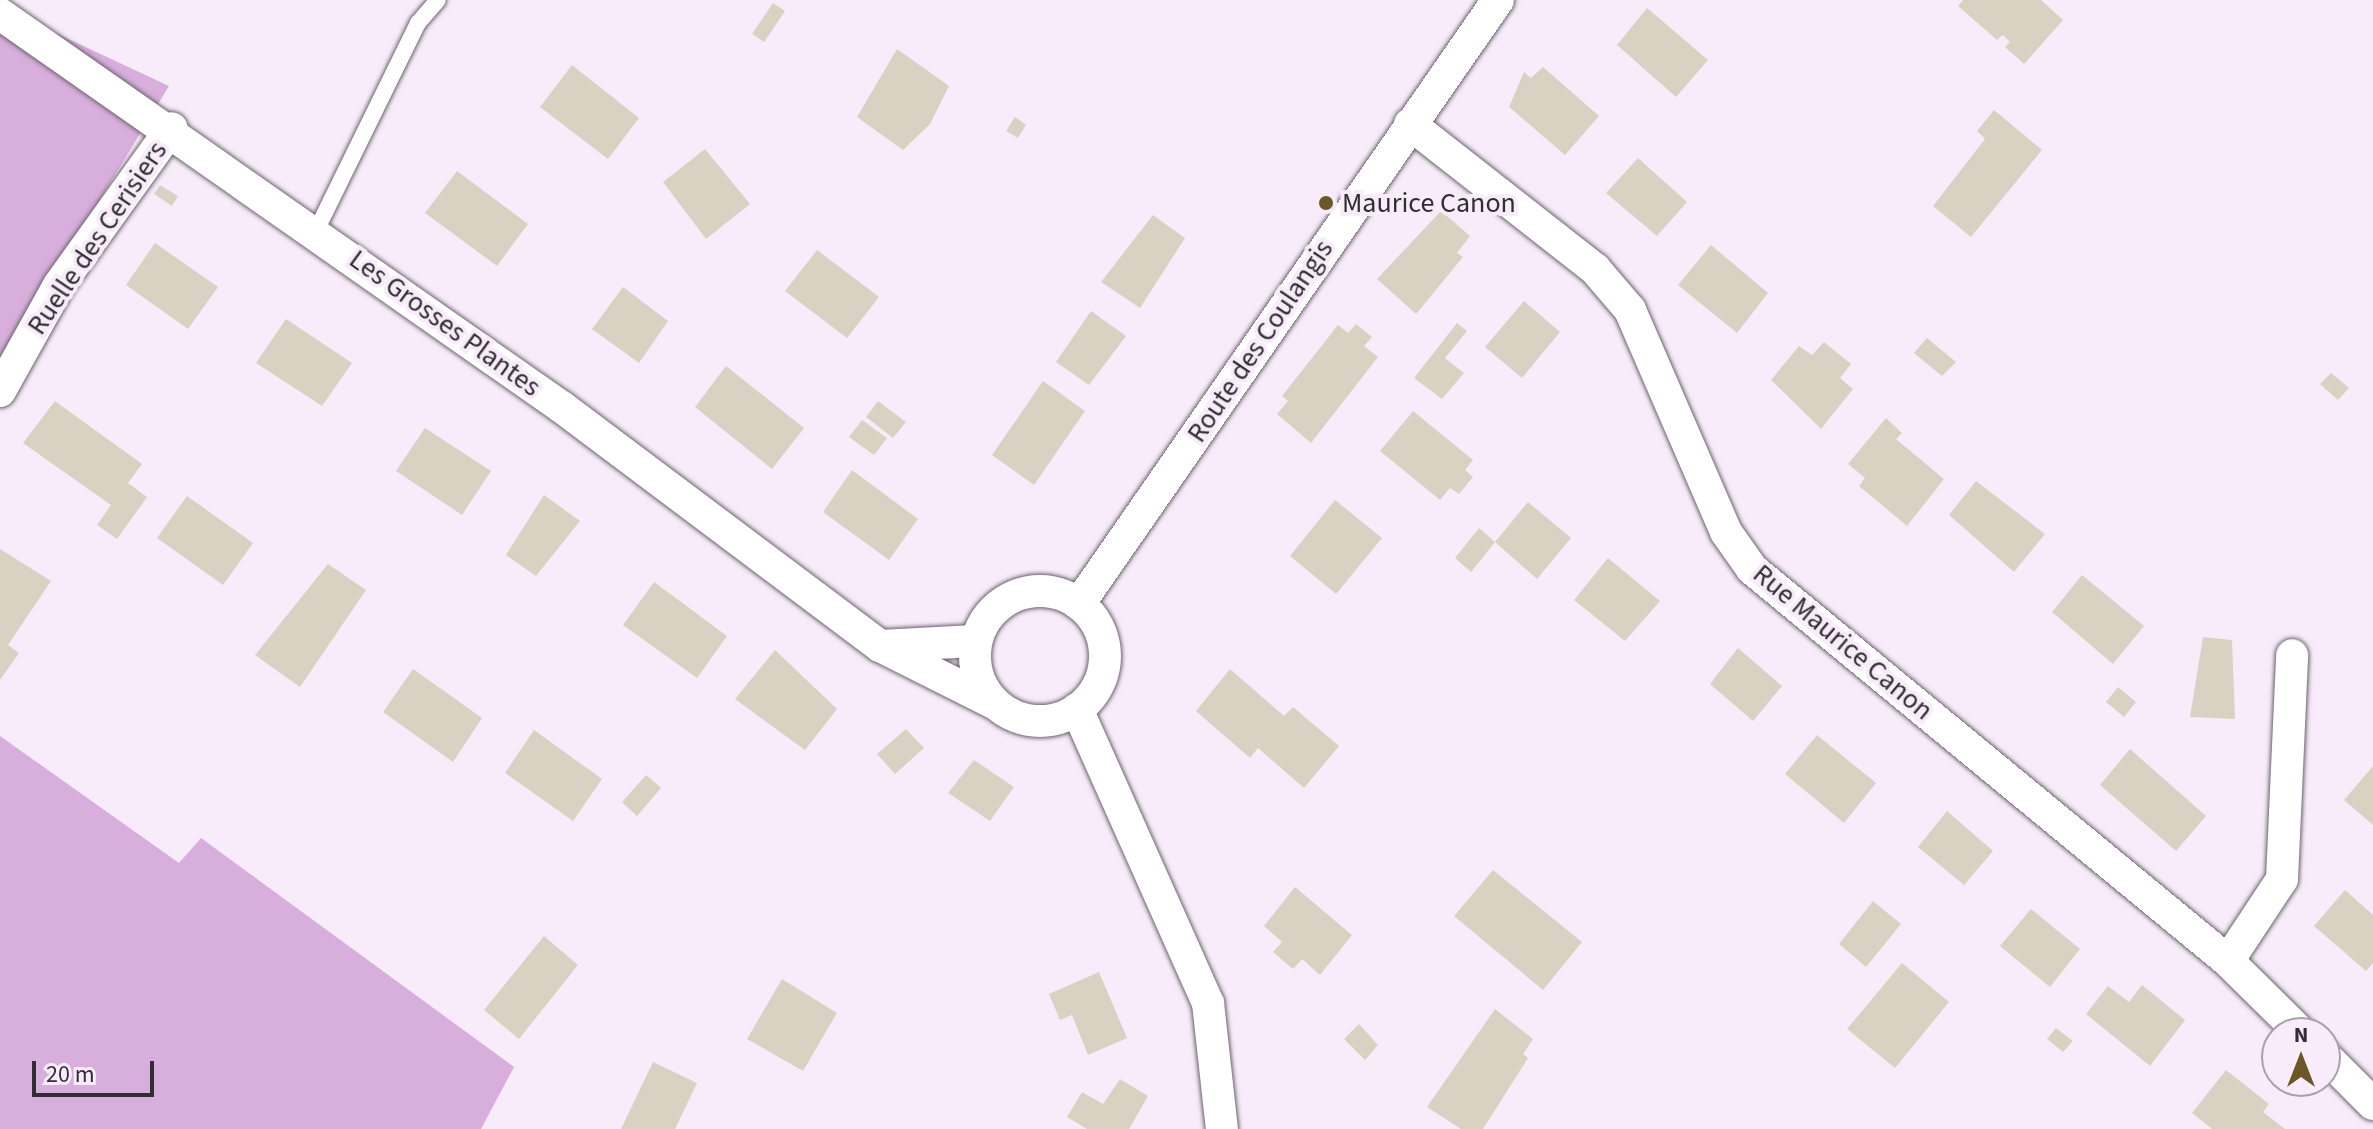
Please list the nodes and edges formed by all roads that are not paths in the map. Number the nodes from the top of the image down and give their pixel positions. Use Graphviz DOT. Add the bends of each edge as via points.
graph roads {
  1 [pos="438,0"];
  2 [pos="1498,0"];
  3 [pos="0,14"];
  4 [pos="1410,124"];
  5 [pos="172,128"];
  6 [pos="316,231"];
  7 [pos="0,391"];
  8 [pos="1079,604"];
  9 [pos="975,641"];
  10 [pos="880,646"];
  11 [pos="2292,655"];
  12 [pos="994,703"];
  13 [pos="1077,709"];
  14 [pos="2228,961"];
  15 [pos="2285,1017"];
  16 [pos="2341,1072"];
  17 [pos="2373,1104"];
  18 [pos="1222,1129"];
  1 -- 6 [label="lane" via="418,23"];
  2 -- 4 [label="street, Route des Coulangis"];
  3 -- 5 [label="street, Les Grosses Plantes"];
  4 -- 8 [label="street, Route des Coulangis"];
  4 -- 14 [label="street, Rue Maurice Canon" via="1595,269 1630,310 1726,532 1752,569"];
  5 -- 6 [label="street, Les Grosses Plantes"];
  5 -- 7 [label="street, Ruelle des Cerisiers" via="59,285"];
  6 -- 10 [label="street, Les Grosses Plantes"];
  8 -- 9 [label="street" via="1060,593 1017,594 998,605"];
  8 -- 13 [label="street" via="1094,618 1105,657 1092,695"];
  9 -- 10 [label="street"];
  9 -- 12 [label="street" via="978,675"];
  10 -- 12 [label="street, Les Grosses Plantes"];
  11 -- 14 [label="street" via="2282,879"];
  12 -- 13 [label="street" via="1035,720"];
  13 -- 18 [label="street" via="1208,1003"];
  14 -- 15 [label="street, Rue Maurice Canon"];
  16 -- 17 [label="street"];
}
